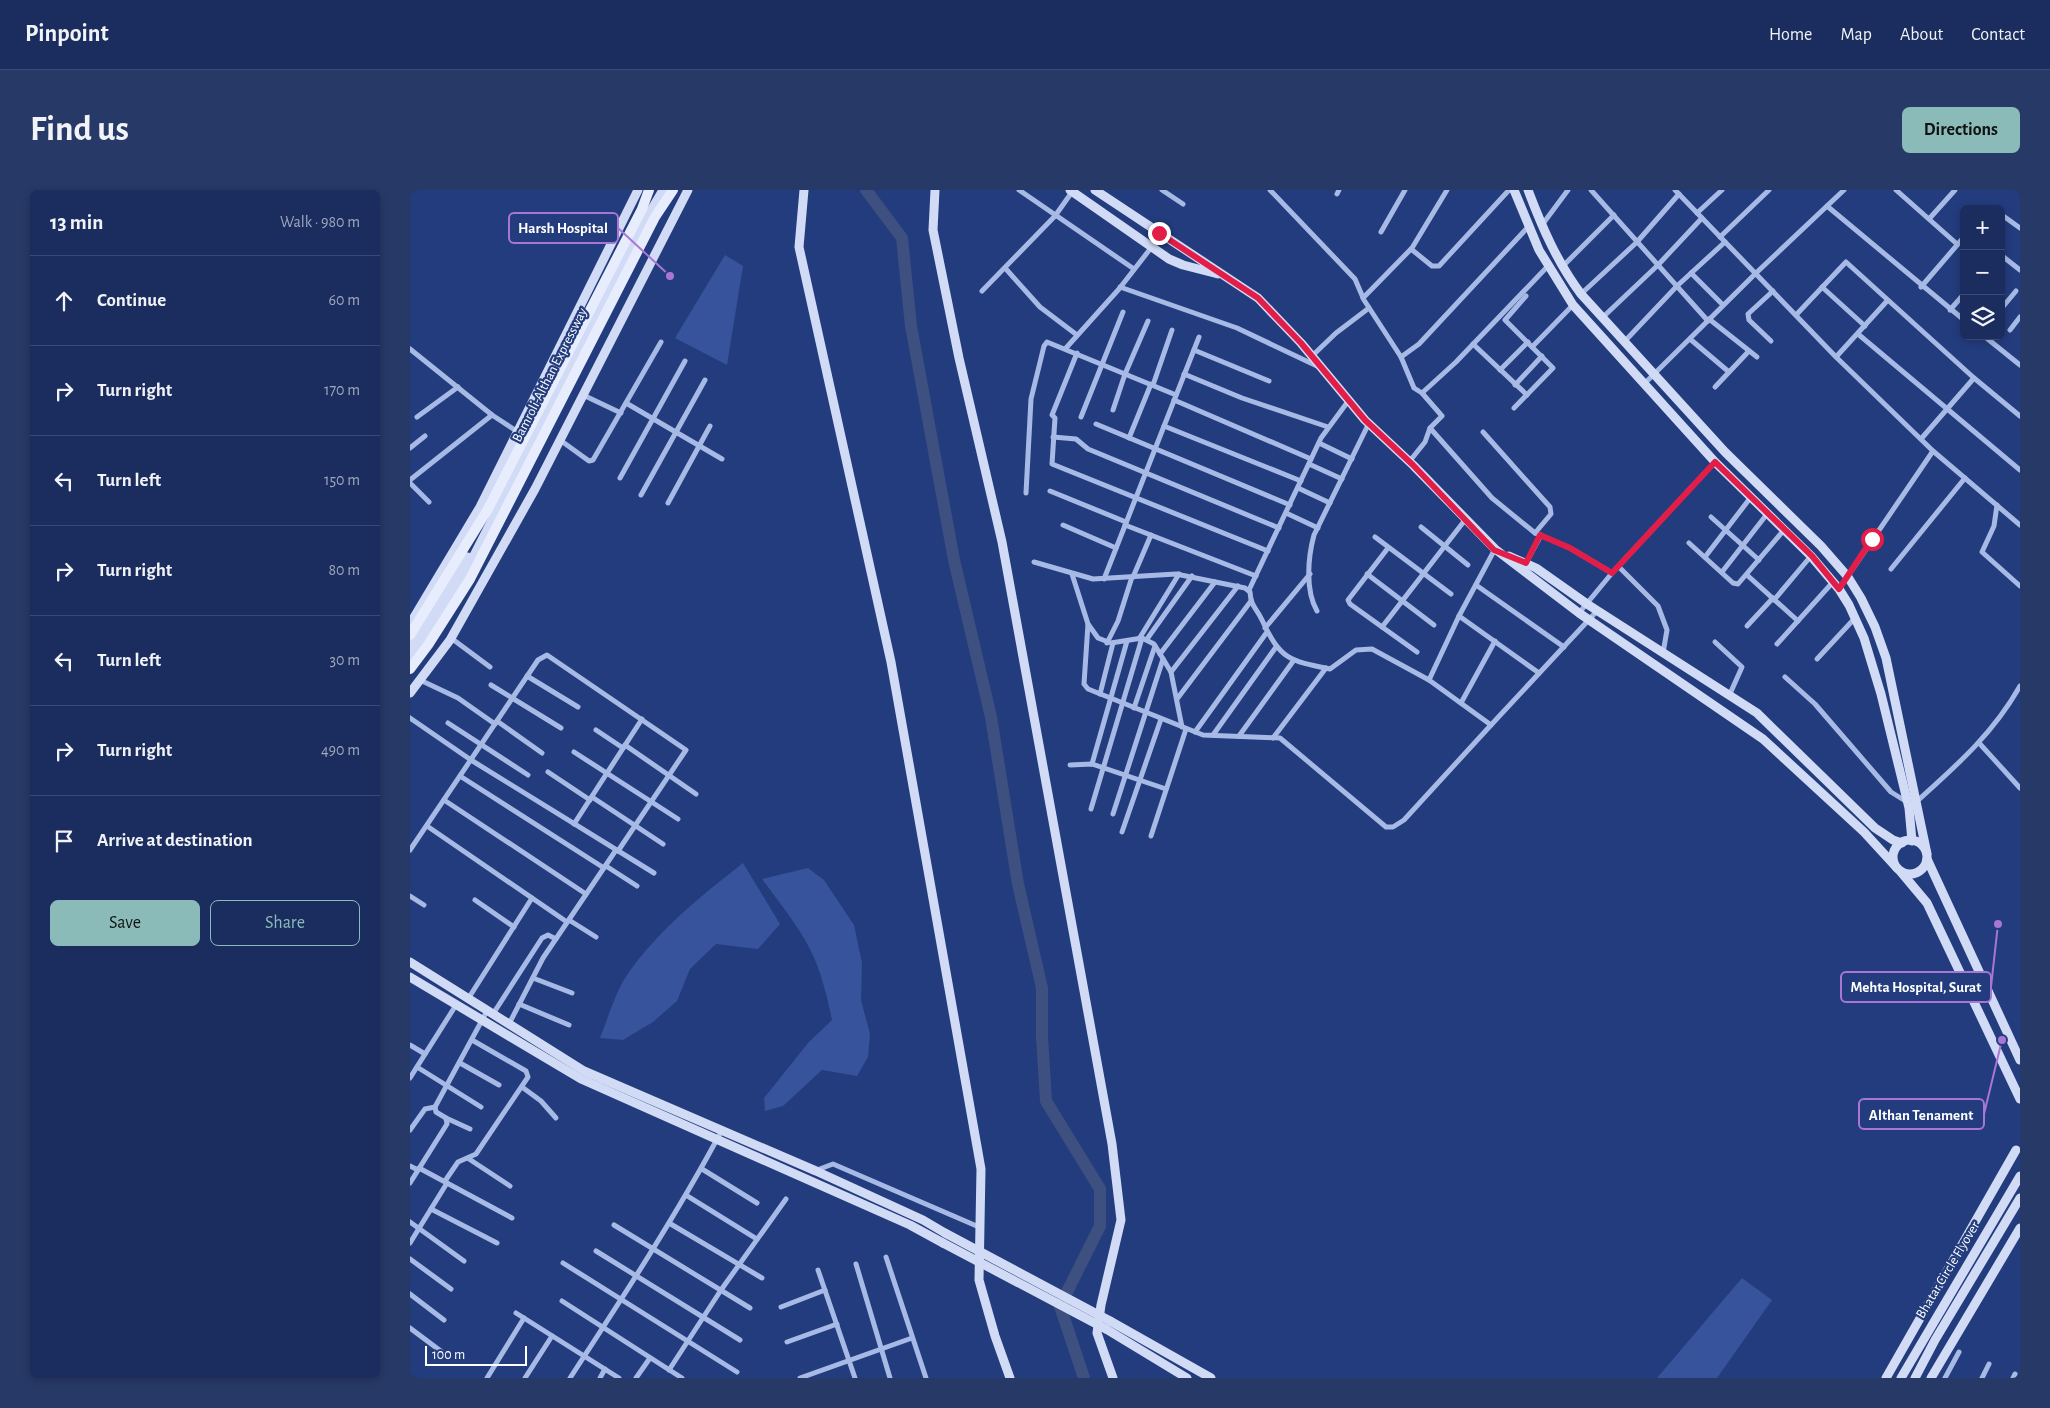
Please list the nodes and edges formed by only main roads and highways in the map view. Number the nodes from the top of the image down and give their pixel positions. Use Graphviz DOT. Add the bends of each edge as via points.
graph roads {
  1 [pos="650,190"];
  2 [pos="673,190"];
  3 [pos="410,635"];
  4 [pos="410,669"];
  1 -- 3 [label="main road" via="488,509"];
  2 -- 4 [label="main road" via="655,217 470,579"];
}
